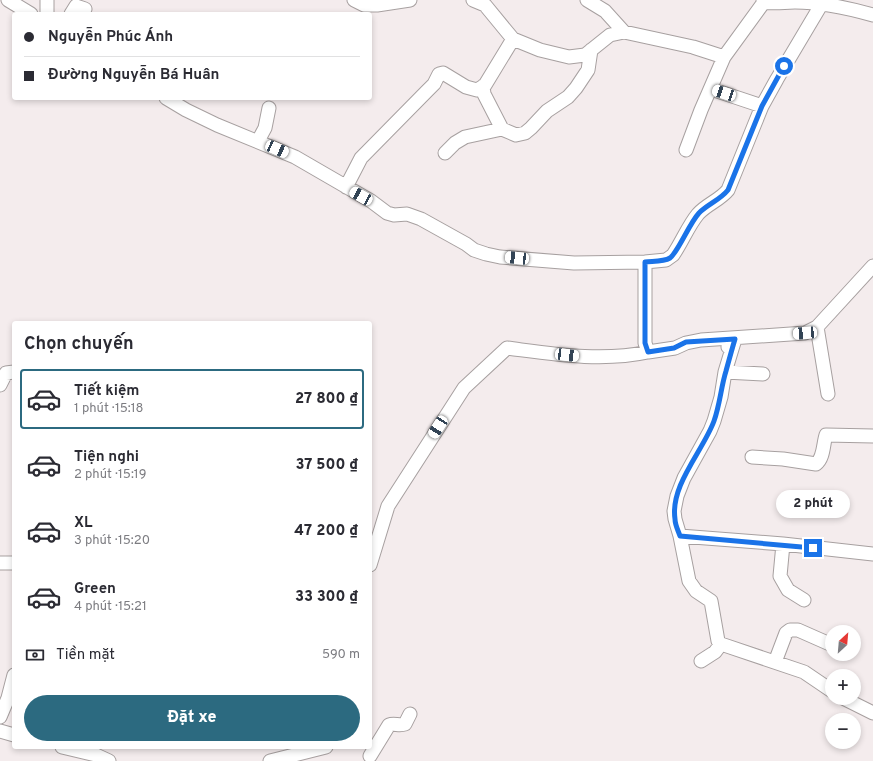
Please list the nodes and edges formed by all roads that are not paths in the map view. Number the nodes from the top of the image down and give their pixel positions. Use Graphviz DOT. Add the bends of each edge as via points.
graph roads {
  1 [pos="8,0"];
  2 [pos="47,0"];
  3 [pos="354,0"];
  4 [pos="410,0"];
  5 [pos="473,0"];
  6 [pos="587,0"];
  7 [pos="764,1"];
  8 [pos="821,5"];
  9 [pos="85,9"];
  10 [pos="28,12"];
  11 [pos="47,12"];
  12 [pos="72,12"];
  13 [pos="873,15"];
  14 [pos="624,32"];
  15 [pos="513,39"];
  16 [pos="591,50"];
  17 [pos="724,57"];
  18 [pos="483,86"];
  19 [pos="711,89"];
  20 [pos="169,100"];
  21 [pos="762,106"];
  22 [pos="269,108"];
  23 [pos="502,129"];
  24 [pos="258,141"];
  25 [pos="686,150"];
  26 [pos="445,154"];
  27 [pos="346,187"];
  28 [pos="645,262"];
  29 [pos="873,266"];
  30 [pos="817,327"];
  31 [pos="735,339"];
  32 [pos="648,352"];
  33 [pos="7,371"];
  34 [pos="725,372"];
  35 [pos="763,374"];
  36 [pos="0,386"];
  37 [pos="828,394"];
  38 [pos="873,436"];
  39 [pos="752,456"];
  40 [pos="680,536"];
  41 [pos="783,544"];
  42 [pos="873,554"];
  43 [pos="372,558"];
  44 [pos="0,563"];
  45 [pos="12,563"];
  46 [pos="804,600"];
  47 [pos="825,642"];
  48 [pos="720,644"];
  49 [pos="701,661"];
  50 [pos="775,662"];
  51 [pos="12,683"];
  52 [pos="825,686"];
  53 [pos="857,705"];
  54 [pos="873,713"];
  55 [pos="410,714"];
  56 [pos="0,717"];
  57 [pos="0,731"];
  58 [pos="12,734"];
  59 [pos="70,749"];
  60 [pos="318,749"];
  61 [pos="372,749"];
  62 [pos="274,760"];
  63 [pos="109,761"];
  1 -- 10 [label="street"];
  2 -- 11 [label="street"];
  3 -- 4 [label="street" via="364,5"];
  5 -- 15 [label="street" via="484,4"];
  6 -- 14 [label="street" via="605,11"];
  7 -- 8 [label="street" via="772,4 795,2"];
  7 -- 17 [label="street"];
  8 -- 13 [label="street" via="845,7"];
  8 -- 21 [label="street"];
  9 -- 12 [label="street" via="76,6"];
  14 -- 16 [label="street" via="610,35"];
  14 -- 17 [label="street" via="693,47"];
  15 -- 16 [label="street" via="540,50 569,57 585,55"];
  15 -- 18 [label="street"];
  16 -- 23 [label="street" via="588,70 568,97 547,111 525,133 516,134"];
  17 -- 19 [label="street"];
  18 -- 23 [label="street" via="484,94"];
  18 -- 27 [label="street" via="477,90 466,87 443,73 439,74 434,84 361,158"];
  19 -- 21 [label="street"];
  19 -- 25 [label="street"];
  20 -- 24 [label="street" via="217,125"];
  21 -- 28 [label="street" via="724,194 692,221 670,258"];
  22 -- 24 [label="street" via="265,128"];
  23 -- 26 [label="street" via="465,137 455,142"];
  24 -- 27 [label="street" via="311,165"];
  27 -- 28 [label="street" via="387,213 407,214 421,219 474,250 486,254 574,264"];
  28 -- 32 [label="street" via="645,343"];
  29 -- 30 [label="street"];
  30 -- 31 [label="street" via="805,333"];
  30 -- 37 [label="street"];
  31 -- 32 [label="street" via="686,342 674,348"];
  31 -- 34 [label="street"];
  32 -- 43 [label="street" via="632,356 582,357 507,348 464,388 388,506"];
  33 -- 36 [label="street"];
  34 -- 35 [label="street"];
  34 -- 40 [label="street" via="718,408 710,431 677,496 674,512"];
  38 -- 39 [label="street" via="826,435 821,458 816,464"];
  40 -- 41 [label="street"];
  40 -- 48 [label="street" via="689,581 696,591 711,601"];
  41 -- 42 [label="street"];
  41 -- 46 [label="street" via="780,576 788,590"];
  44 -- 45 [label="street"];
  47 -- 50 [label="street" via="798,630 790,630 786,633"];
  48 -- 49 [label="street" via="715,652"];
  48 -- 50 [label="street"];
  50 -- 52 [label="street" via="804,672"];
  51 -- 56 [label="street"];
  53 -- 54 [label="street"];
  55 -- 61 [label="street" via="405,724 389,725"];
  57 -- 58 [label="street"];
  59 -- 63 [label="street"];
  60 -- 62 [label="street"];
}
